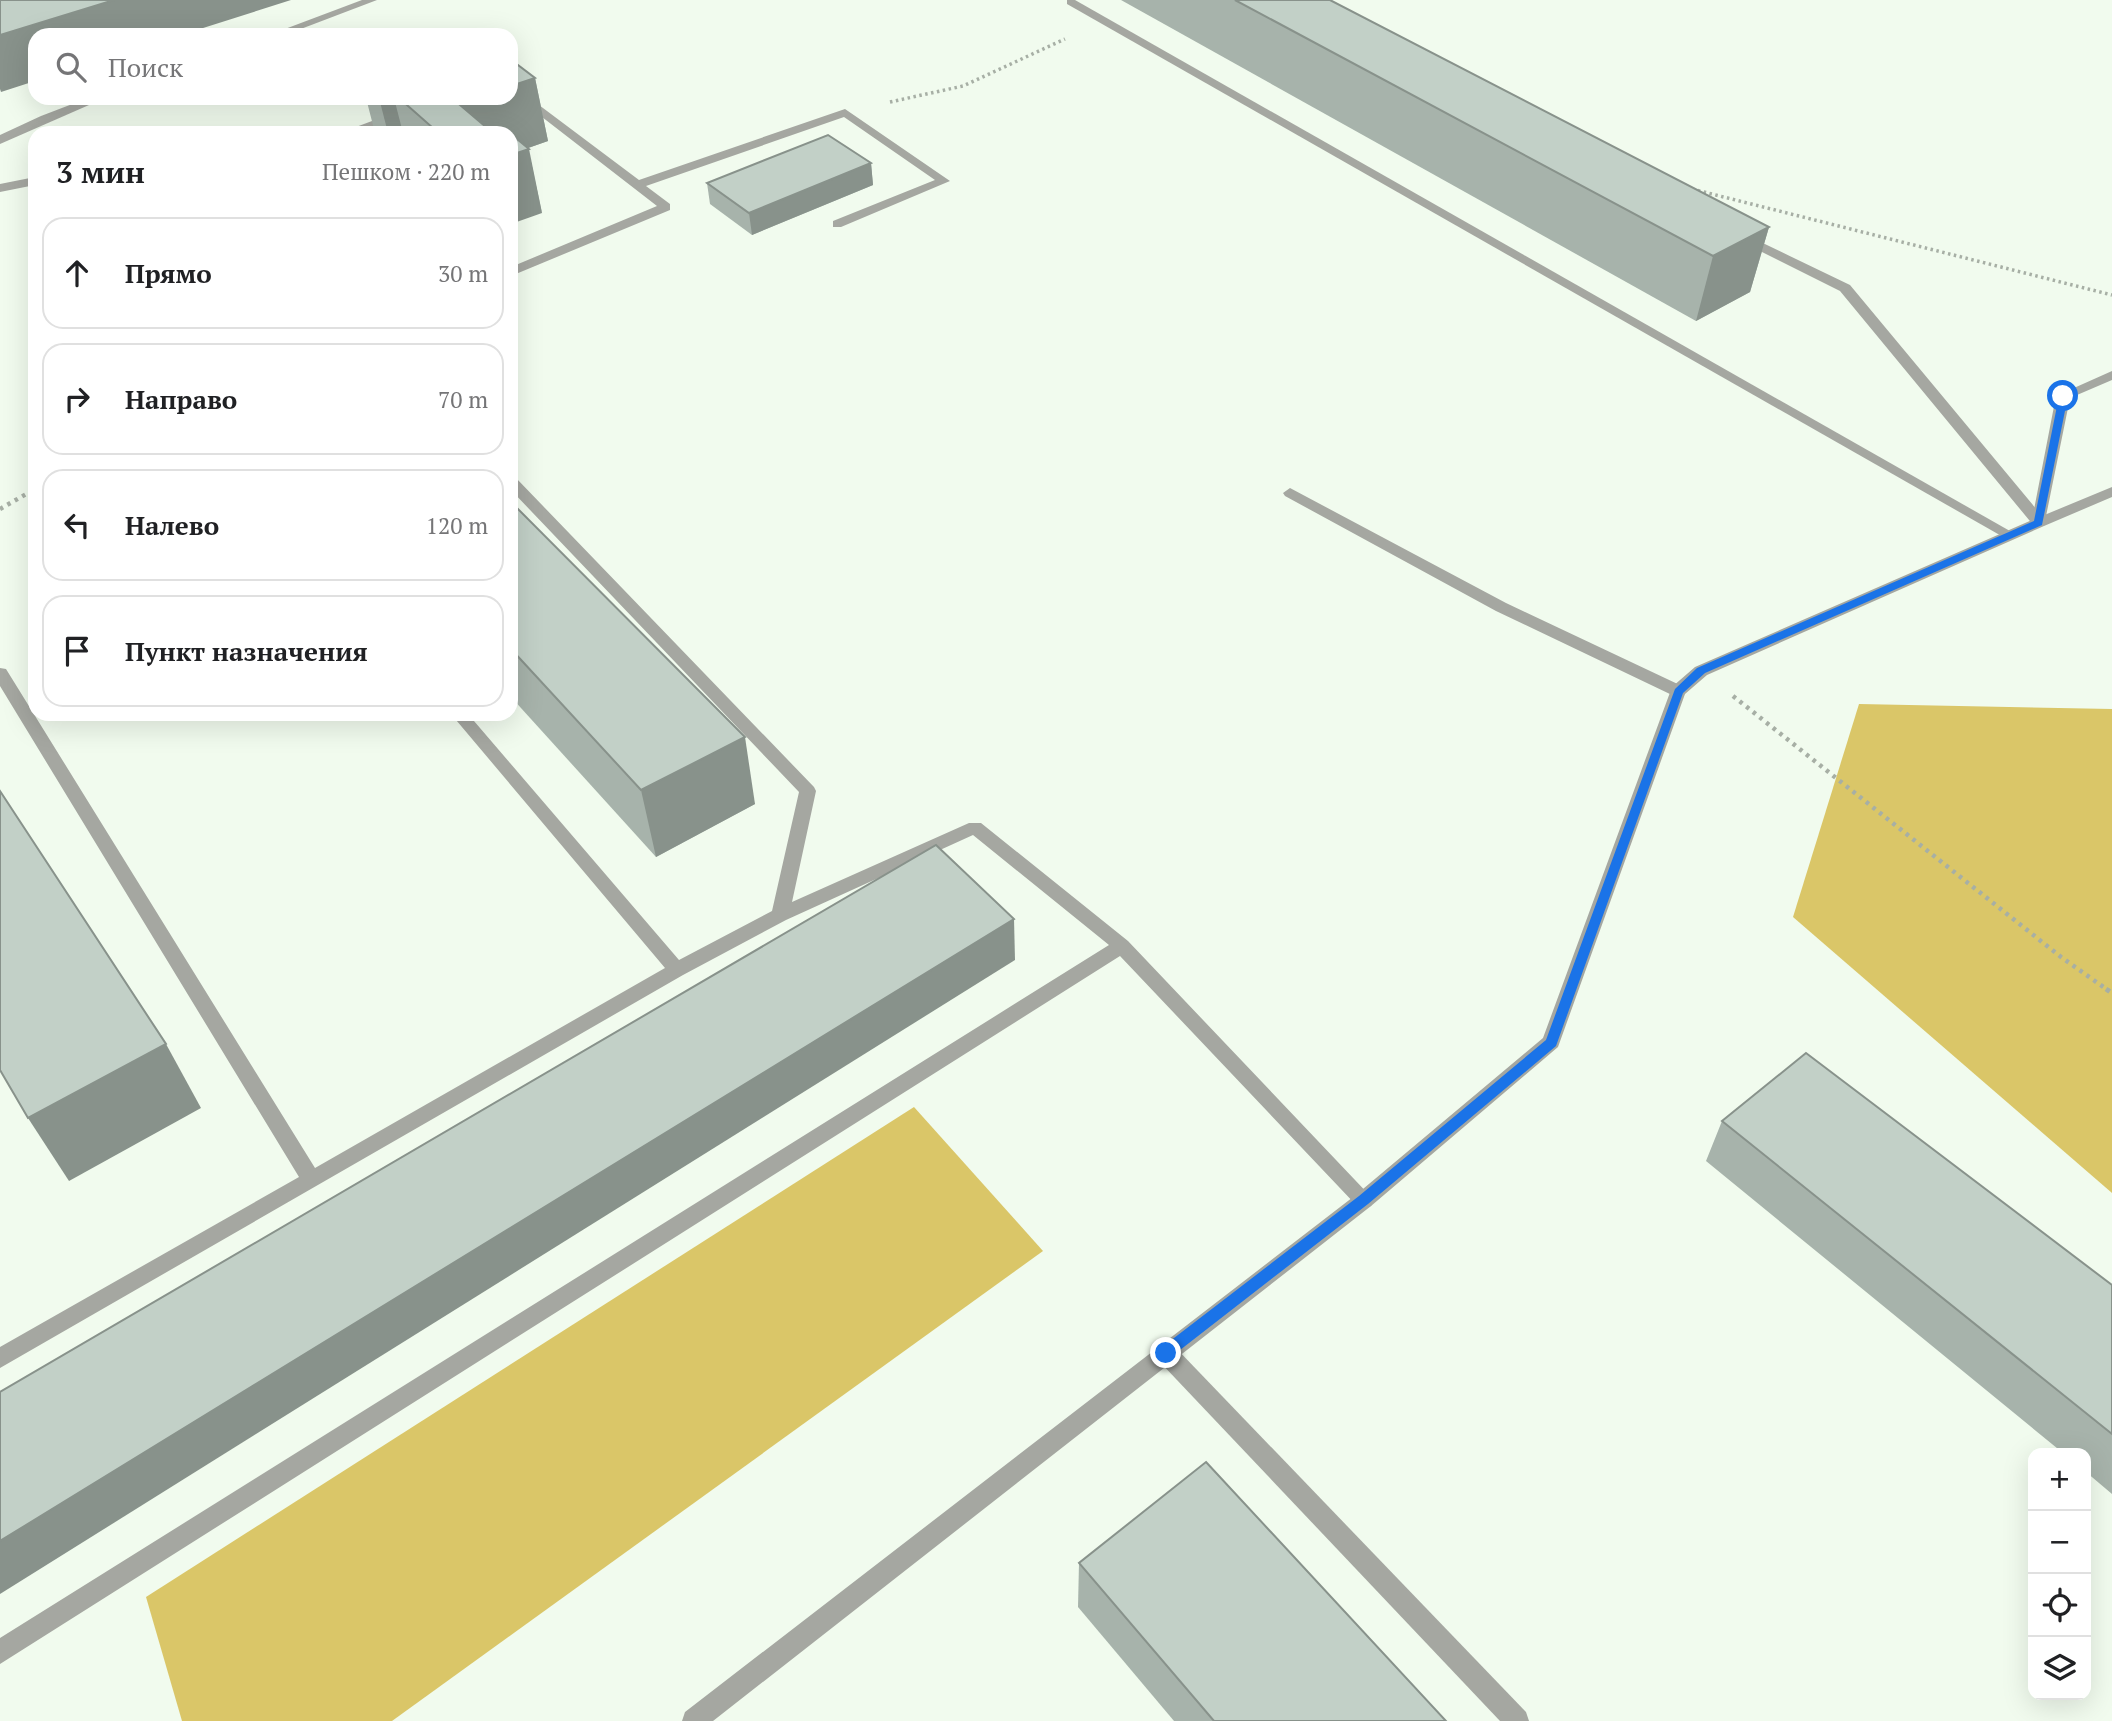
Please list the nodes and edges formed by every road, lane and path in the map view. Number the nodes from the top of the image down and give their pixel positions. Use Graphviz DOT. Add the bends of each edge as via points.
graph roads {
  1 [pos="372,0"];
  2 [pos="1071,2"];
  3 [pos="1104,20"];
  4 [pos="294,28"];
  5 [pos="518,92"];
  6 [pos="80,105"];
  7 [pos="412,111"];
  8 [pos="845,113"];
  9 [pos="28,126"];
  10 [pos="29,126"];
  11 [pos="367,126"];
  12 [pos="0,140"];
  13 [pos="28,182"];
  14 [pos="637,185"];
  15 [pos="1680,186"];
  16 [pos="0,188"];
  17 [pos="837,224"];
  18 [pos="1734,233"];
  19 [pos="518,268"];
  20 [pos="2112,295"];
  21 [pos="2112,375"];
  22 [pos="518,488"];
  23 [pos="2112,492"];
  24 [pos="28,493"];
  25 [pos="1290,493"];
  26 [pos="0,509"];
  27 [pos="2039,523"];
  28 [pos="2011,535"];
  29 [pos="1701,670"];
  30 [pos="0,673"];
  31 [pos="1678,691"];
  32 [pos="28,719"];
  33 [pos="30,721"];
  34 [pos="465,721"];
  35 [pos="780,915"];
  36 [pos="1122,946"];
  37 [pos="677,970"];
  38 [pos="2112,993"];
  39 [pos="311,1179"];
  40 [pos="1364,1200"];
  41 [pos="1166,1353"];
  42 [pos="0,1358"];
  43 [pos="0,1652"];
  44 [pos="694,1721"];
  45 [pos="1517,1721"];
  1 -- 4 [label="street"];
  2 -- 3 [label="street"];
  3 -- 8 [label="path" via="963,86"];
  3 -- 28 [label="street"];
  5 -- 14 [label="street"];
  6 -- 10 [label="street"];
  7 -- 11 [label="street"];
  8 -- 14 [label="street"];
  8 -- 17 [label="street" via="944,181"];
  9 -- 12 [label="street"];
  13 -- 16 [label="street"];
  14 -- 19 [label="street" via="666,207"];
  15 -- 20 [label="path"];
  18 -- 27 [label="street" via="1845,288"];
  21 -- 27 [label="street" via="2063,396"];
  22 -- 35 [label="street" via="808,791"];
  23 -- 27 [label="street"];
  24 -- 26 [label="path"];
  25 -- 31 [label="street" via="1501,607"];
  27 -- 28 [label="street"];
  28 -- 29 [label="street"];
  29 -- 31 [label="street"];
  29 -- 38 [label="path"];
  30 -- 32 [label="street"];
  31 -- 40 [label="street" via="1551,1042"];
  33 -- 39 [label="street"];
  34 -- 37 [label="street"];
  35 -- 36 [label="street" via="975,827"];
  35 -- 37 [label="street"];
  36 -- 40 [label="street"];
  36 -- 43 [label="street"];
  37 -- 39 [label="street"];
  39 -- 42 [label="street"];
  40 -- 41 [label="street"];
  41 -- 44 [label="street"];
  41 -- 45 [label="street"];
}
